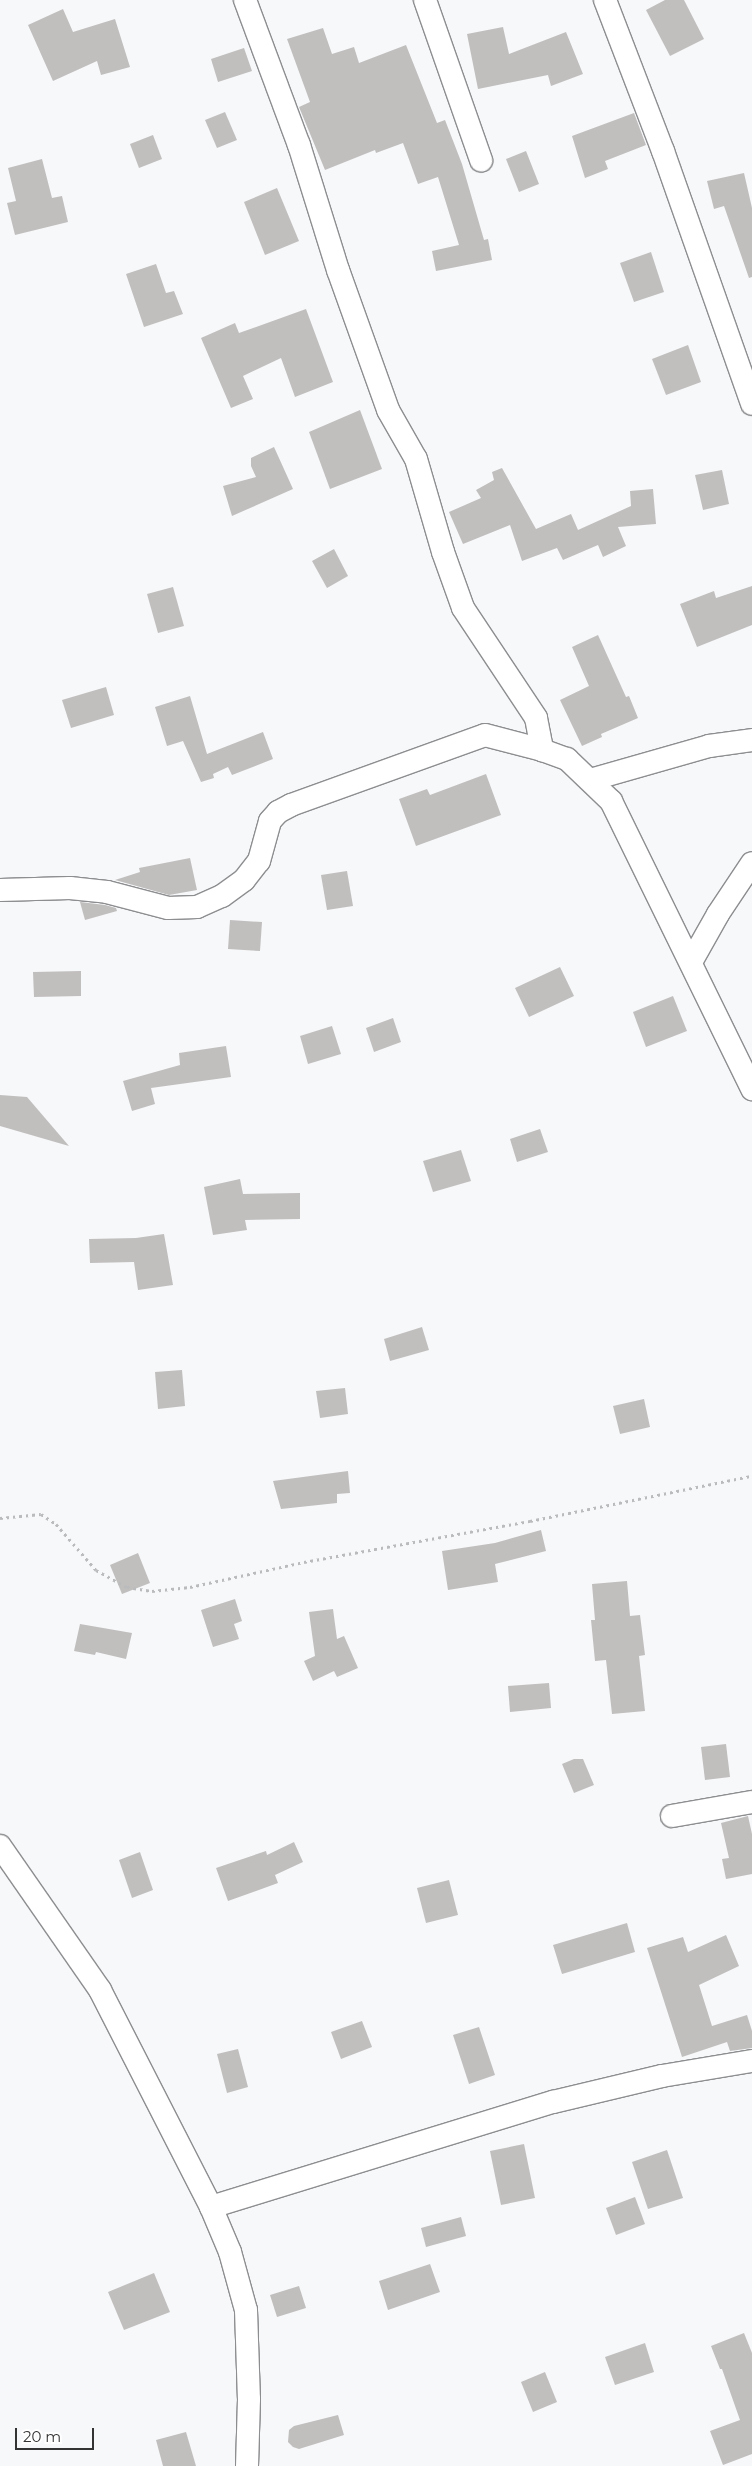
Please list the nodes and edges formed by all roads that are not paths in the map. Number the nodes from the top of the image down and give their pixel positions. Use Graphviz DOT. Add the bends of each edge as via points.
graph roads {
  1 [pos="245,0"];
  2 [pos="425,0"];
  3 [pos="605,0"];
  4 [pos="480,160"];
  5 [pos="752,404"];
  6 [pos="752,740"];
  7 [pos="542,750"];
  8 [pos="590,780"];
  9 [pos="752,863"];
  10 [pos="0,890"];
  11 [pos="691,962"];
  12 [pos="733,1050"];
  13 [pos="752,1062"];
  14 [pos="752,1089"];
  15 [pos="752,1802"];
  16 [pos="672,1816"];
  17 [pos="0,1846"];
  18 [pos="752,2061"];
  19 [pos="211,2207"];
  20 [pos="247,2466"];
  1 -- 7 [label="street" via="299,145 338,270 388,410 416,459 463,608 536,718"];
  2 -- 4 [label="street"];
  3 -- 5 [label="street" via="663,151"];
  6 -- 8 [label="street" via="709,746"];
  7 -- 8 [label="street" via="568,759"];
  7 -- 10 [label="street" via="485,735 291,805 270,821 259,861 244,880 222,896 197,907 168,908 106,892 70,888"];
  8 -- 11 [label="street" via="611,801"];
  9 -- 11 [label="street"];
  11 -- 12 [label="street"];
  12 -- 13 [label="street"];
  12 -- 14 [label="street"];
  15 -- 16 [label="street"];
  17 -- 19 [label="street" via="100,1990"];
  18 -- 19 [label="street" via="662,2076 553,2102"];
  19 -- 20 [label="street" via="230,2252 246,2310"];
}
